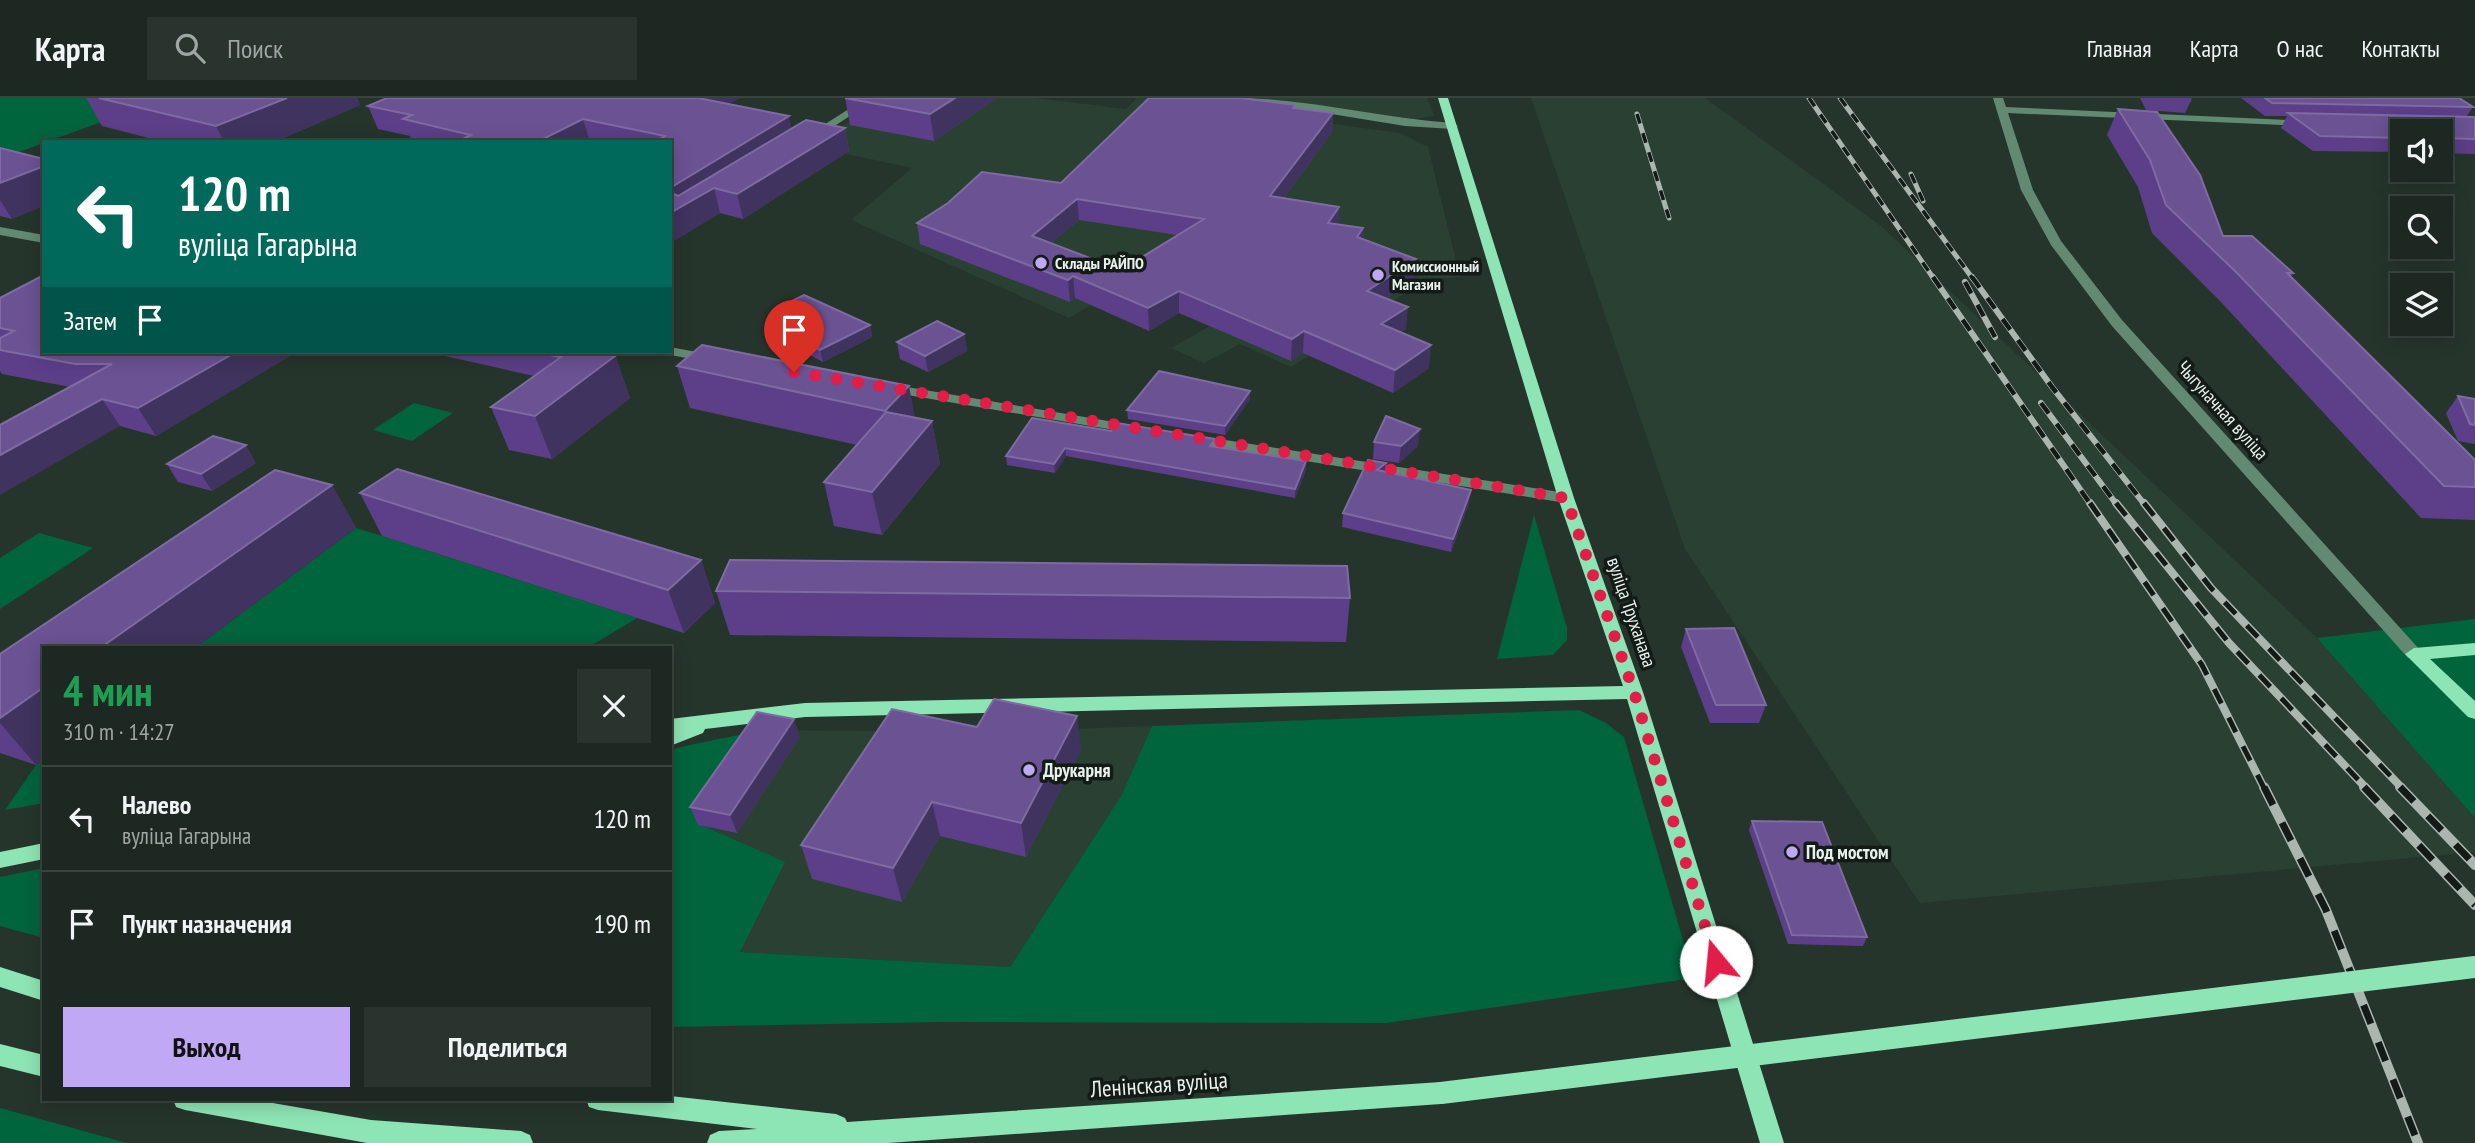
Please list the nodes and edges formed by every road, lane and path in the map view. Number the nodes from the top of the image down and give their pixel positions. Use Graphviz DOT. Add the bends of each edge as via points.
graph roads {
  1 [pos="873,98"];
  2 [pos="1239,98"];
  3 [pos="1443,98"];
  4 [pos="2000,104"];
  5 [pos="2314,123"];
  6 [pos="1453,126"];
  7 [pos="797,145"];
  8 [pos="0,231"];
  9 [pos="42,239"];
  10 [pos="672,351"];
  11 [pos="727,361"];
  12 [pos="874,386"];
  13 [pos="1566,498"];
  14 [pos="2475,649"];
  15 [pos="2414,654"];
  16 [pos="1634,692"];
  17 [pos="2475,712"];
  18 [pos="715,719"];
  19 [pos="672,726"];
  20 [pos="672,738"];
  21 [pos="42,851"];
  22 [pos="0,860"];
  23 [pos="2475,967"];
  24 [pos="0,977"];
  25 [pos="42,990"];
  26 [pos="0,1055"];
  27 [pos="42,1066"];
  28 [pos="196,1101"];
  29 [pos="641,1102"];
  30 [pos="881,1130"];
  31 [pos="521,1143"];
  32 [pos="719,1143"];
  33 [pos="1772,1143"];
  1 -- 7 [label="street"];
  2 -- 6 [label="street"];
  3 -- 6 [label="main road, вуліца Труханава"];
  4 -- 5 [label="street"];
  4 -- 15 [label="street, Чыгуначная вуліца" via="2027,190 2056,242 2117,323"];
  6 -- 13 [label="main road, вуліца Труханава"];
  8 -- 9 [label="street"];
  10 -- 11 [label="street"];
  12 -- 13 [label="street"];
  13 -- 16 [label="main road, вуліца Труханава"];
  14 -- 15 [label="main road"];
  15 -- 17 [label="main road, Чыгуначная вуліца"];
  16 -- 18 [label="main road" via="805,710"];
  16 -- 33 [label="main road, вуліца Труханава"];
  18 -- 19 [label="main road"];
  18 -- 20 [label="main road"];
  21 -- 22 [label="main road"];
  23 -- 30 [label="main road, Ленінская вуліца, bridge" via="1441,1093"];
  24 -- 25 [label="main road"];
  26 -- 27 [label="main road"];
  28 -- 31 [label="main road" via="371,1132"];
  29 -- 30 [label="main road, Ленінская вуліца"];
  30 -- 32 [label="main road, Ленінская вуліца"];
}
